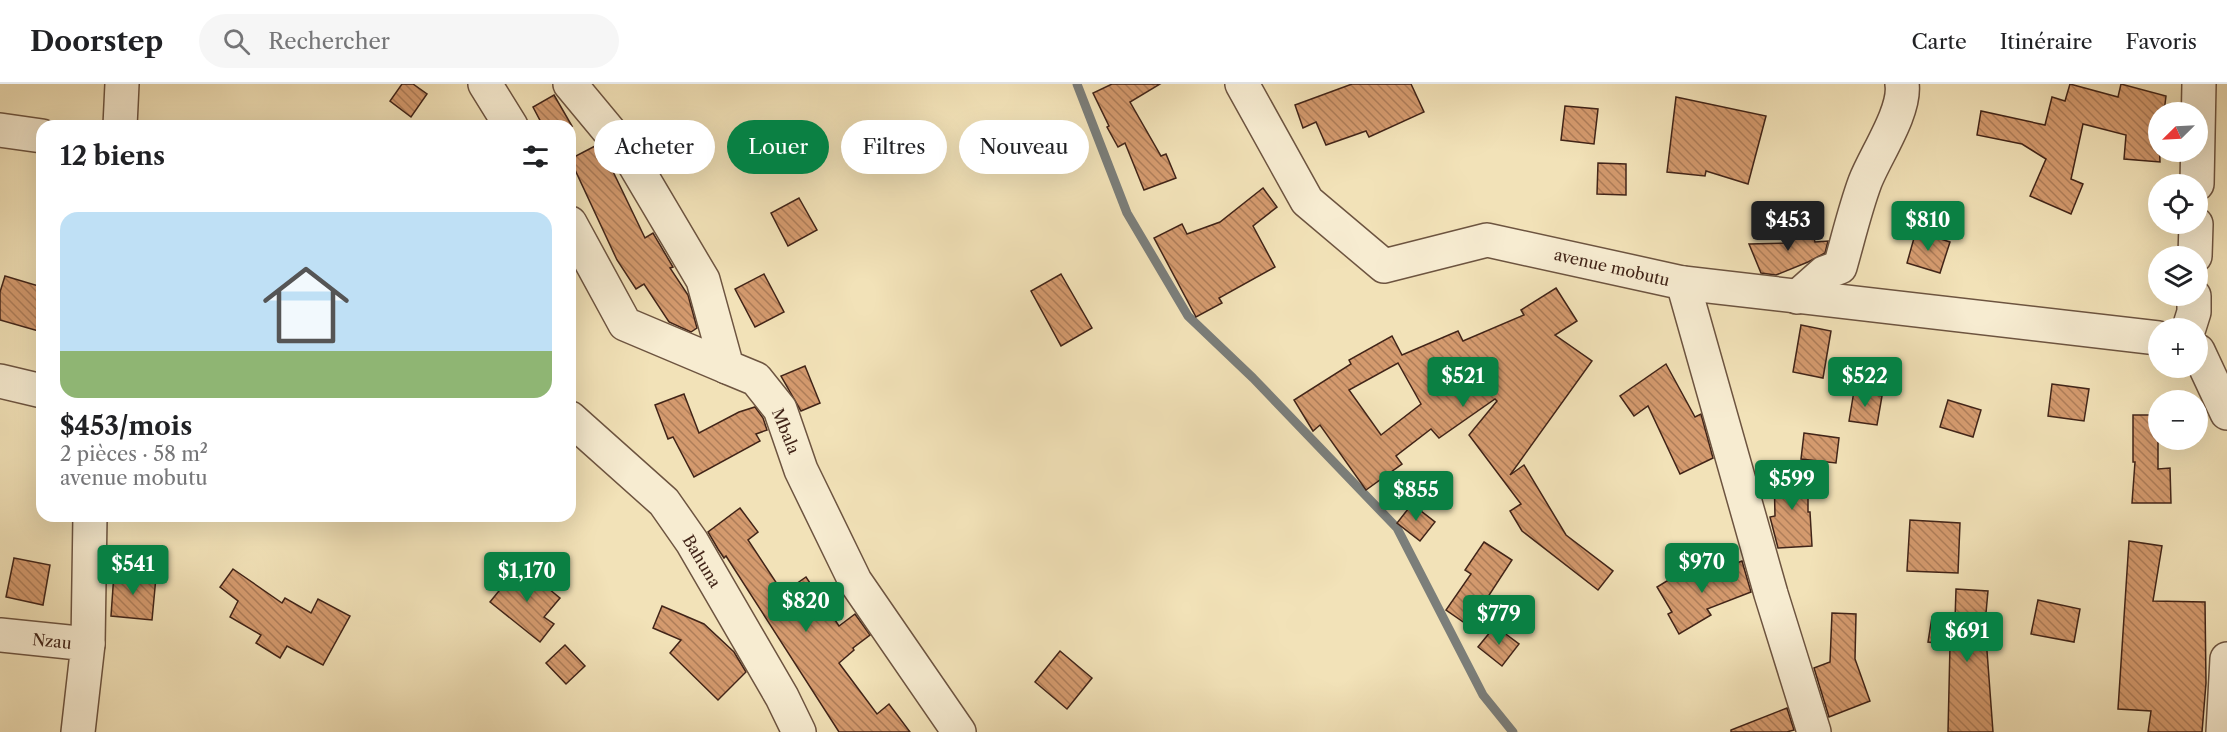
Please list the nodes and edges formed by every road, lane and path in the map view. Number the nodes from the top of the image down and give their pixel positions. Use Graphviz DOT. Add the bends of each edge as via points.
graph roads {
  1 [pos="122,84"];
  2 [pos="485,84"];
  3 [pos="570,84"];
  4 [pos="1242,84"];
  5 [pos="1902,84"];
  6 [pos="2199,84"];
  7 [pos="120,120"];
  8 [pos="507,120"];
  9 [pos="0,130"];
  10 [pos="36,135"];
  11 [pos="2197,174"];
  12 [pos="576,235"];
  13 [pos="1683,284"];
  14 [pos="1797,297"];
  15 [pos="2148,338"];
  16 [pos="727,367"];
  17 [pos="2208,372"];
  18 [pos="0,381"];
  19 [pos="36,390"];
  20 [pos="2227,413"];
  21 [pos="576,423"];
  22 [pos="90,522"];
  23 [pos="0,635"];
  24 [pos="88,644"];
  25 [pos="2227,658"];
  26 [pos="78,732"];
  27 [pos="799,732"];
  28 [pos="959,732"];
  29 [pos="1814,732"];
  30 [pos="2223,732"];
  1 -- 7 [label="street"];
  2 -- 8 [label="street"];
  3 -- 16 [label="street" via="629,155 703,280"];
  4 -- 13 [label="street, avenue mobutu" via="1307,201 1384,266 1487,240"];
  5 -- 14 [label="street" via="1904,93 1865,183 1840,267 1824,273"];
  6 -- 11 [label="street"];
  9 -- 10 [label="street"];
  12 -- 16 [label="street, Mbala" via="625,324"];
  13 -- 14 [label="street"];
  13 -- 29 [label="street, avenue mobutu"];
  14 -- 15 [label="street"];
  16 -- 28 [label="street, Mbala" via="756,379 780,409 801,470 855,581"];
  17 -- 20 [label="street"];
  18 -- 19 [label="street"];
  21 -- 27 [label="street, Bahuna" via="664,502 692,542"];
  22 -- 24 [label="street"];
  23 -- 24 [label="street, Nzau"];
  24 -- 26 [label="street, Nzau"];
  25 -- 30 [label="street"];
}
